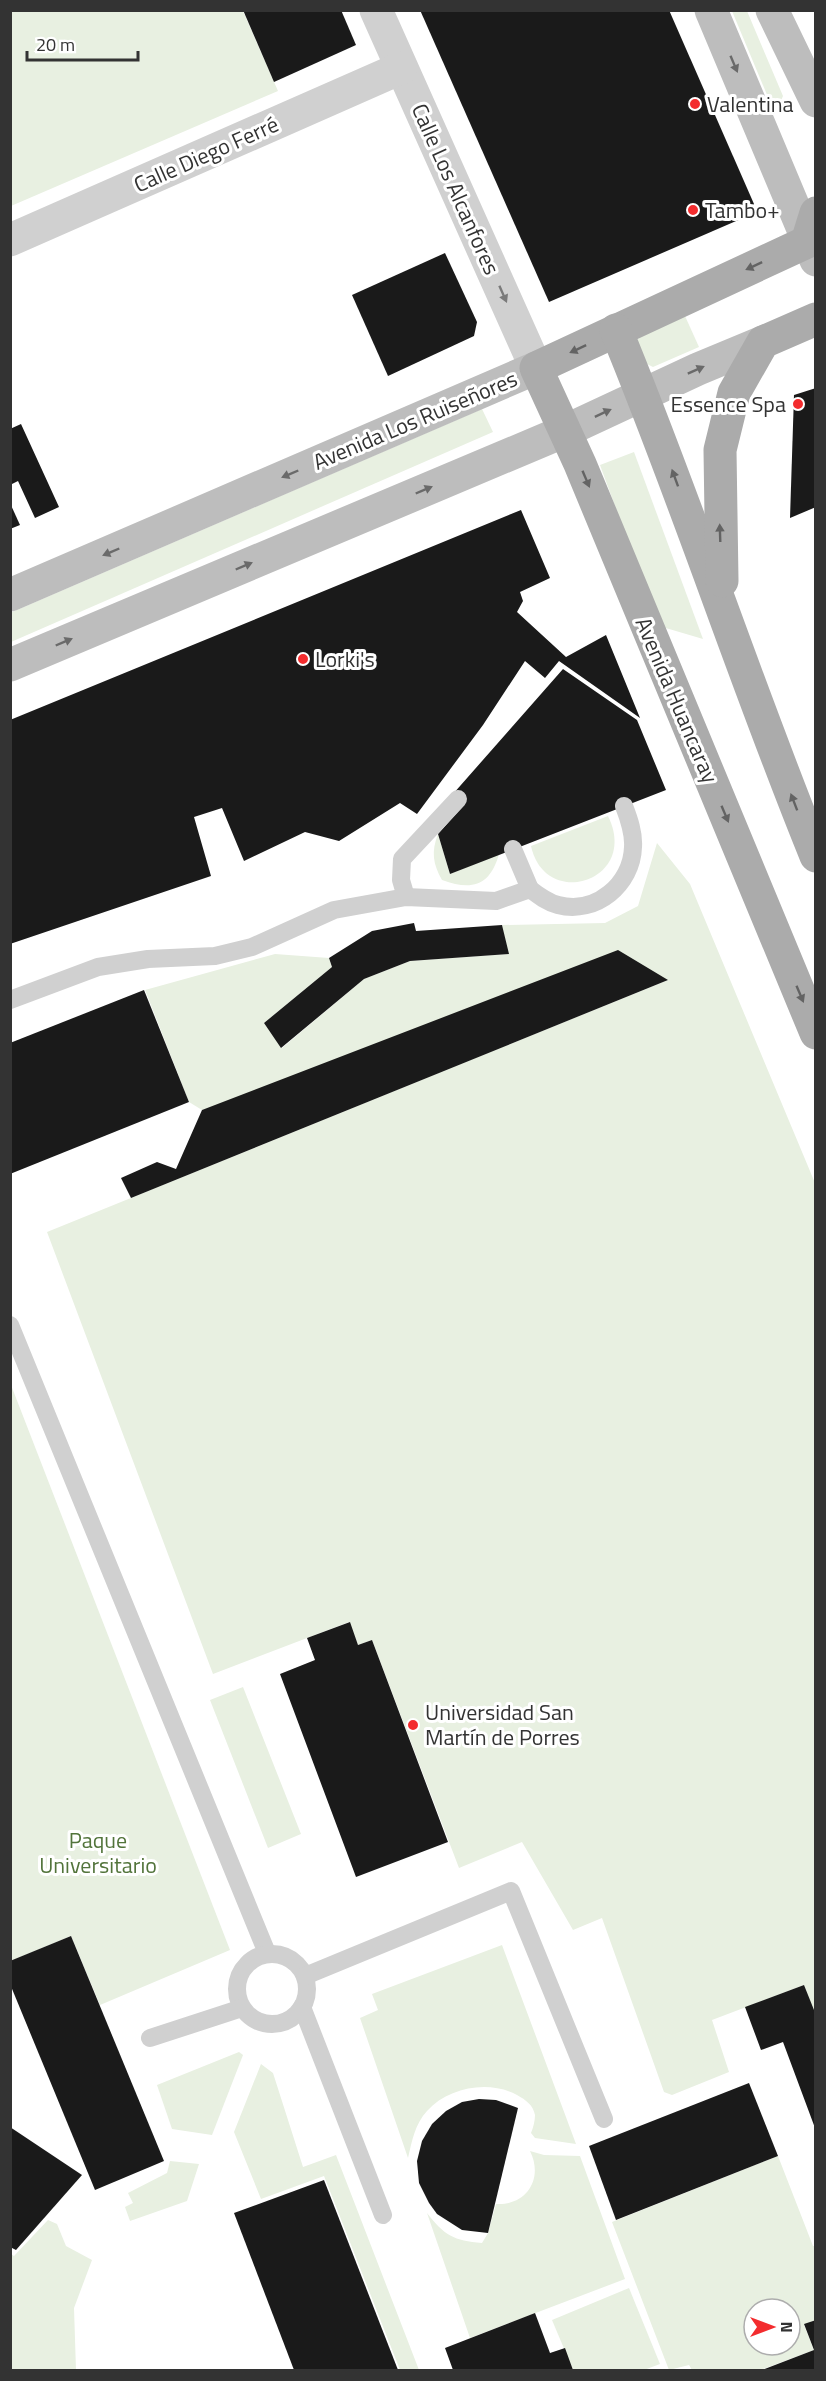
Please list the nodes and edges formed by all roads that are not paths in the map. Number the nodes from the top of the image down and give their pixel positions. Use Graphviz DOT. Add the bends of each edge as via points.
graph roads {
  1 [pos="376,10"];
  2 [pos="711,10"];
  3 [pos="772,10"];
  4 [pos="401,68"];
  5 [pos="816,101"];
  6 [pos="814,238"];
  7 [pos="10,240"];
  8 [pos="816,320"];
  9 [pos="616,330"];
  10 [pos="762,342"];
  11 [pos="536,368"];
  12 [pos="643,395"];
  13 [pos="565,431"];
  14 [pos="10,595"];
  15 [pos="723,612"];
  16 [pos="10,665"];
  17 [pos="458,799"];
  18 [pos="624,806"];
  19 [pos="513,849"];
  20 [pos="816,856"];
  21 [pos="530,889"];
  22 [pos="406,897"];
  23 [pos="10,1000"];
  24 [pos="816,1032"];
  25 [pos="10,1325"];
  26 [pos="267,1953"];
  27 [pos="305,1976"];
  28 [pos="302,2007"];
  29 [pos="242,2008"];
  30 [pos="150,2038"];
  31 [pos="604,2120"];
  32 [pos="383,2215"];
  1 -- 4 [label="street, Calle Los Alcanfores"];
  2 -- 6 [label="main road, one-way"];
  3 -- 5 [label="main road"];
  4 -- 7 [label="street, Calle Diego Ferré"];
  4 -- 11 [label="street, Calle Los Alcanfores, one-way"];
  6 -- 9 [label="main road, Avenida Los Ruiseñores, one-way"];
  8 -- 10 [label="main road"];
  9 -- 11 [label="main road, Avenida Los Ruiseñores, one-way"];
  9 -- 12 [label="main road"];
  12 -- 10 [label="main road, one-way"];
  15 -- 10 [label="main road, one-way" via="720,450 734,393"];
  11 -- 13 [label="main road, Avenida Huancaray"];
  11 -- 14 [label="main road, Avenida Los Ruiseñores, one-way"];
  13 -- 12 [label="main road, one-way"];
  15 -- 12 [label="main road, one-way"];
  16 -- 13 [label="main road, one-way"];
  13 -- 24 [label="main road, Avenida Huancaray, one-way"];
  20 -- 15 [label="main road, one-way"];
  17 -- 22 [label="lane" via="402,859 401,880"];
  18 -- 21 [label="lane" via="634,845 629,868 618,886 597,902 576,906 559,905"];
  19 -- 21 [label="lane"];
  21 -- 22 [label="lane" via="496,901"];
  22 -- 23 [label="lane" via="334,910 252,946 215,956 148,959 98,967"];
  25 -- 26 [label="lane"];
  26 -- 27 [label="lane" via="290,1958"];
  26 -- 29 [label="lane" via="245,1964 239,1975 237,1998"];
  27 -- 28 [label="lane" via="307,1988"];
  27 -- 31 [label="lane" via="510,1891"];
  28 -- 29 [label="lane" via="292,2018 271,2024 259,2022"];
  28 -- 32 [label="lane"];
  29 -- 30 [label="lane"];
}
